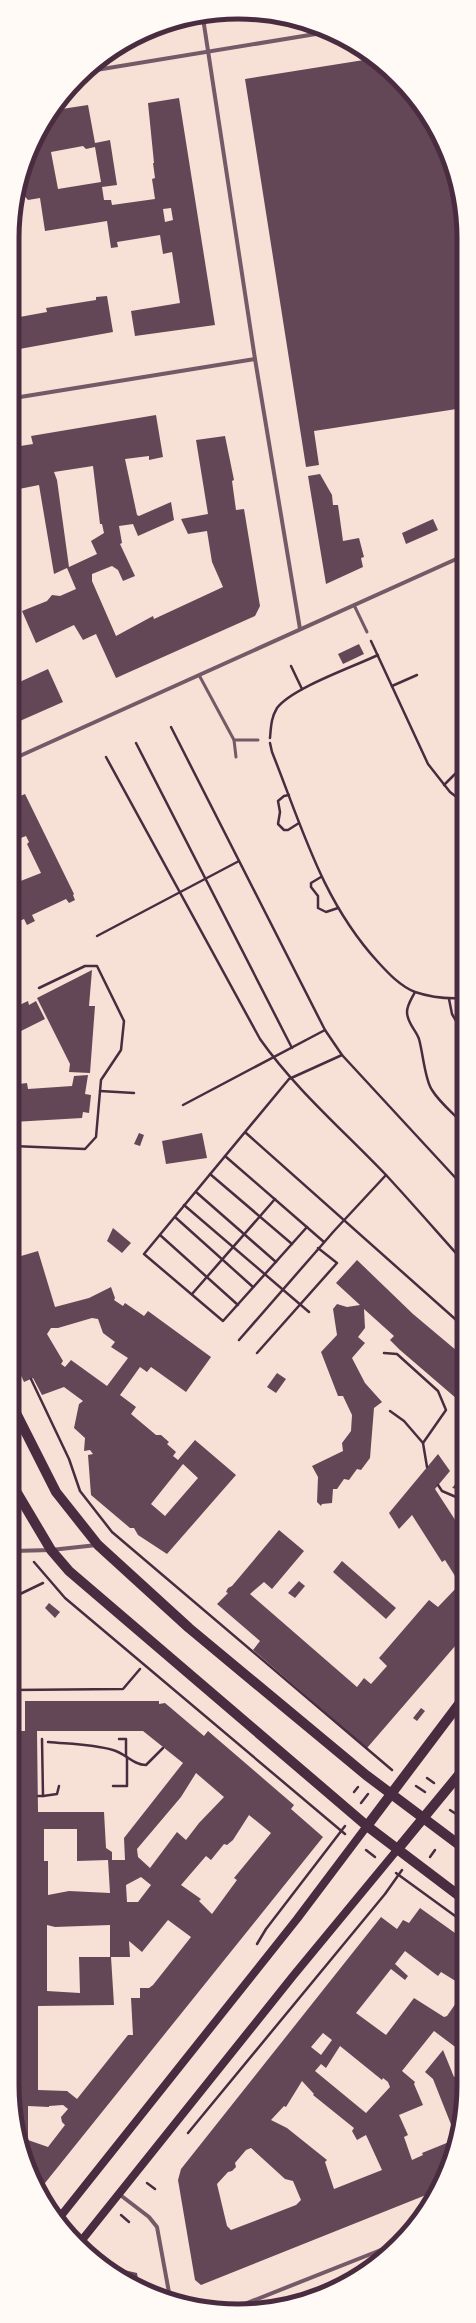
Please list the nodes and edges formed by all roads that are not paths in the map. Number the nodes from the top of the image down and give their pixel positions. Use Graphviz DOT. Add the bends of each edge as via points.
graph roads {
  1 [pos="203,22"];
  2 [pos="316,34"];
  3 [pos="207,52"];
  4 [pos="98,70"];
  5 [pos="255,359"];
  6 [pos="19,397"];
  7 [pos="457,559"];
  8 [pos="354,605"];
  9 [pos="300,629"];
  10 [pos="367,632"];
  11 [pos="199,675"];
  12 [pos="234,740"];
  13 [pos="258,740"];
  14 [pos="19,756"];
  15 [pos="236,757"];
  16 [pos="19,1419"];
  17 [pos="19,1496"];
  18 [pos="98,1545"];
  19 [pos="51,1550"];
  20 [pos="19,1551"];
  21 [pos="457,1707"];
  22 [pos="457,1776"];
  23 [pos="391,1793"];
  24 [pos="424,1818"];
  25 [pos="367,1826"];
  26 [pos="457,1843"];
  27 [pos="397,1850"];
  28 [pos="457,1894"];
  29 [pos="119,2193"];
  30 [pos="62,2215"];
  31 [pos="82,2239"];
  32 [pos="383,2249"];
  33 [pos="169,2292"];
  34 [pos="245,2304"];
  1 -- 3 [label="street"];
  2 -- 3 [label="street"];
  3 -- 4 [label="street"];
  3 -- 5 [label="street"];
  5 -- 6 [label="street"];
  5 -- 9 [label="street"];
  7 -- 8 [label="street"];
  8 -- 9 [label="street"];
  8 -- 10 [label="lane"];
  9 -- 11 [label="street"];
  11 -- 12 [label="lane"];
  11 -- 14 [label="street"];
  12 -- 13 [label="lane"];
  12 -- 15 [label="lane"];
  16 -- 18 [label="main road" via="53,1487"];
  17 -- 19 [label="main road"];
  18 -- 19 [label="street"];
  18 -- 23 [label="main road" via="188,1628"];
  19 -- 20 [label="street"];
  19 -- 25 [label="main road" via="69,1572"];
  21 -- 23 [label="main road"];
  22 -- 24 [label="main road"];
  23 -- 24 [label="main road"];
  23 -- 25 [label="main road"];
  24 -- 26 [label="main road"];
  24 -- 27 [label="main road"];
  25 -- 27 [label="main road"];
  25 -- 30 [label="main road" via="297,1919"];
  27 -- 28 [label="main road"];
  27 -- 29 [label="main road"];
  29 -- 31 [label="main road"];
  29 -- 33 [label="street" via="149,2217 156,2227"];
  32 -- 34 [label="street"];
}
